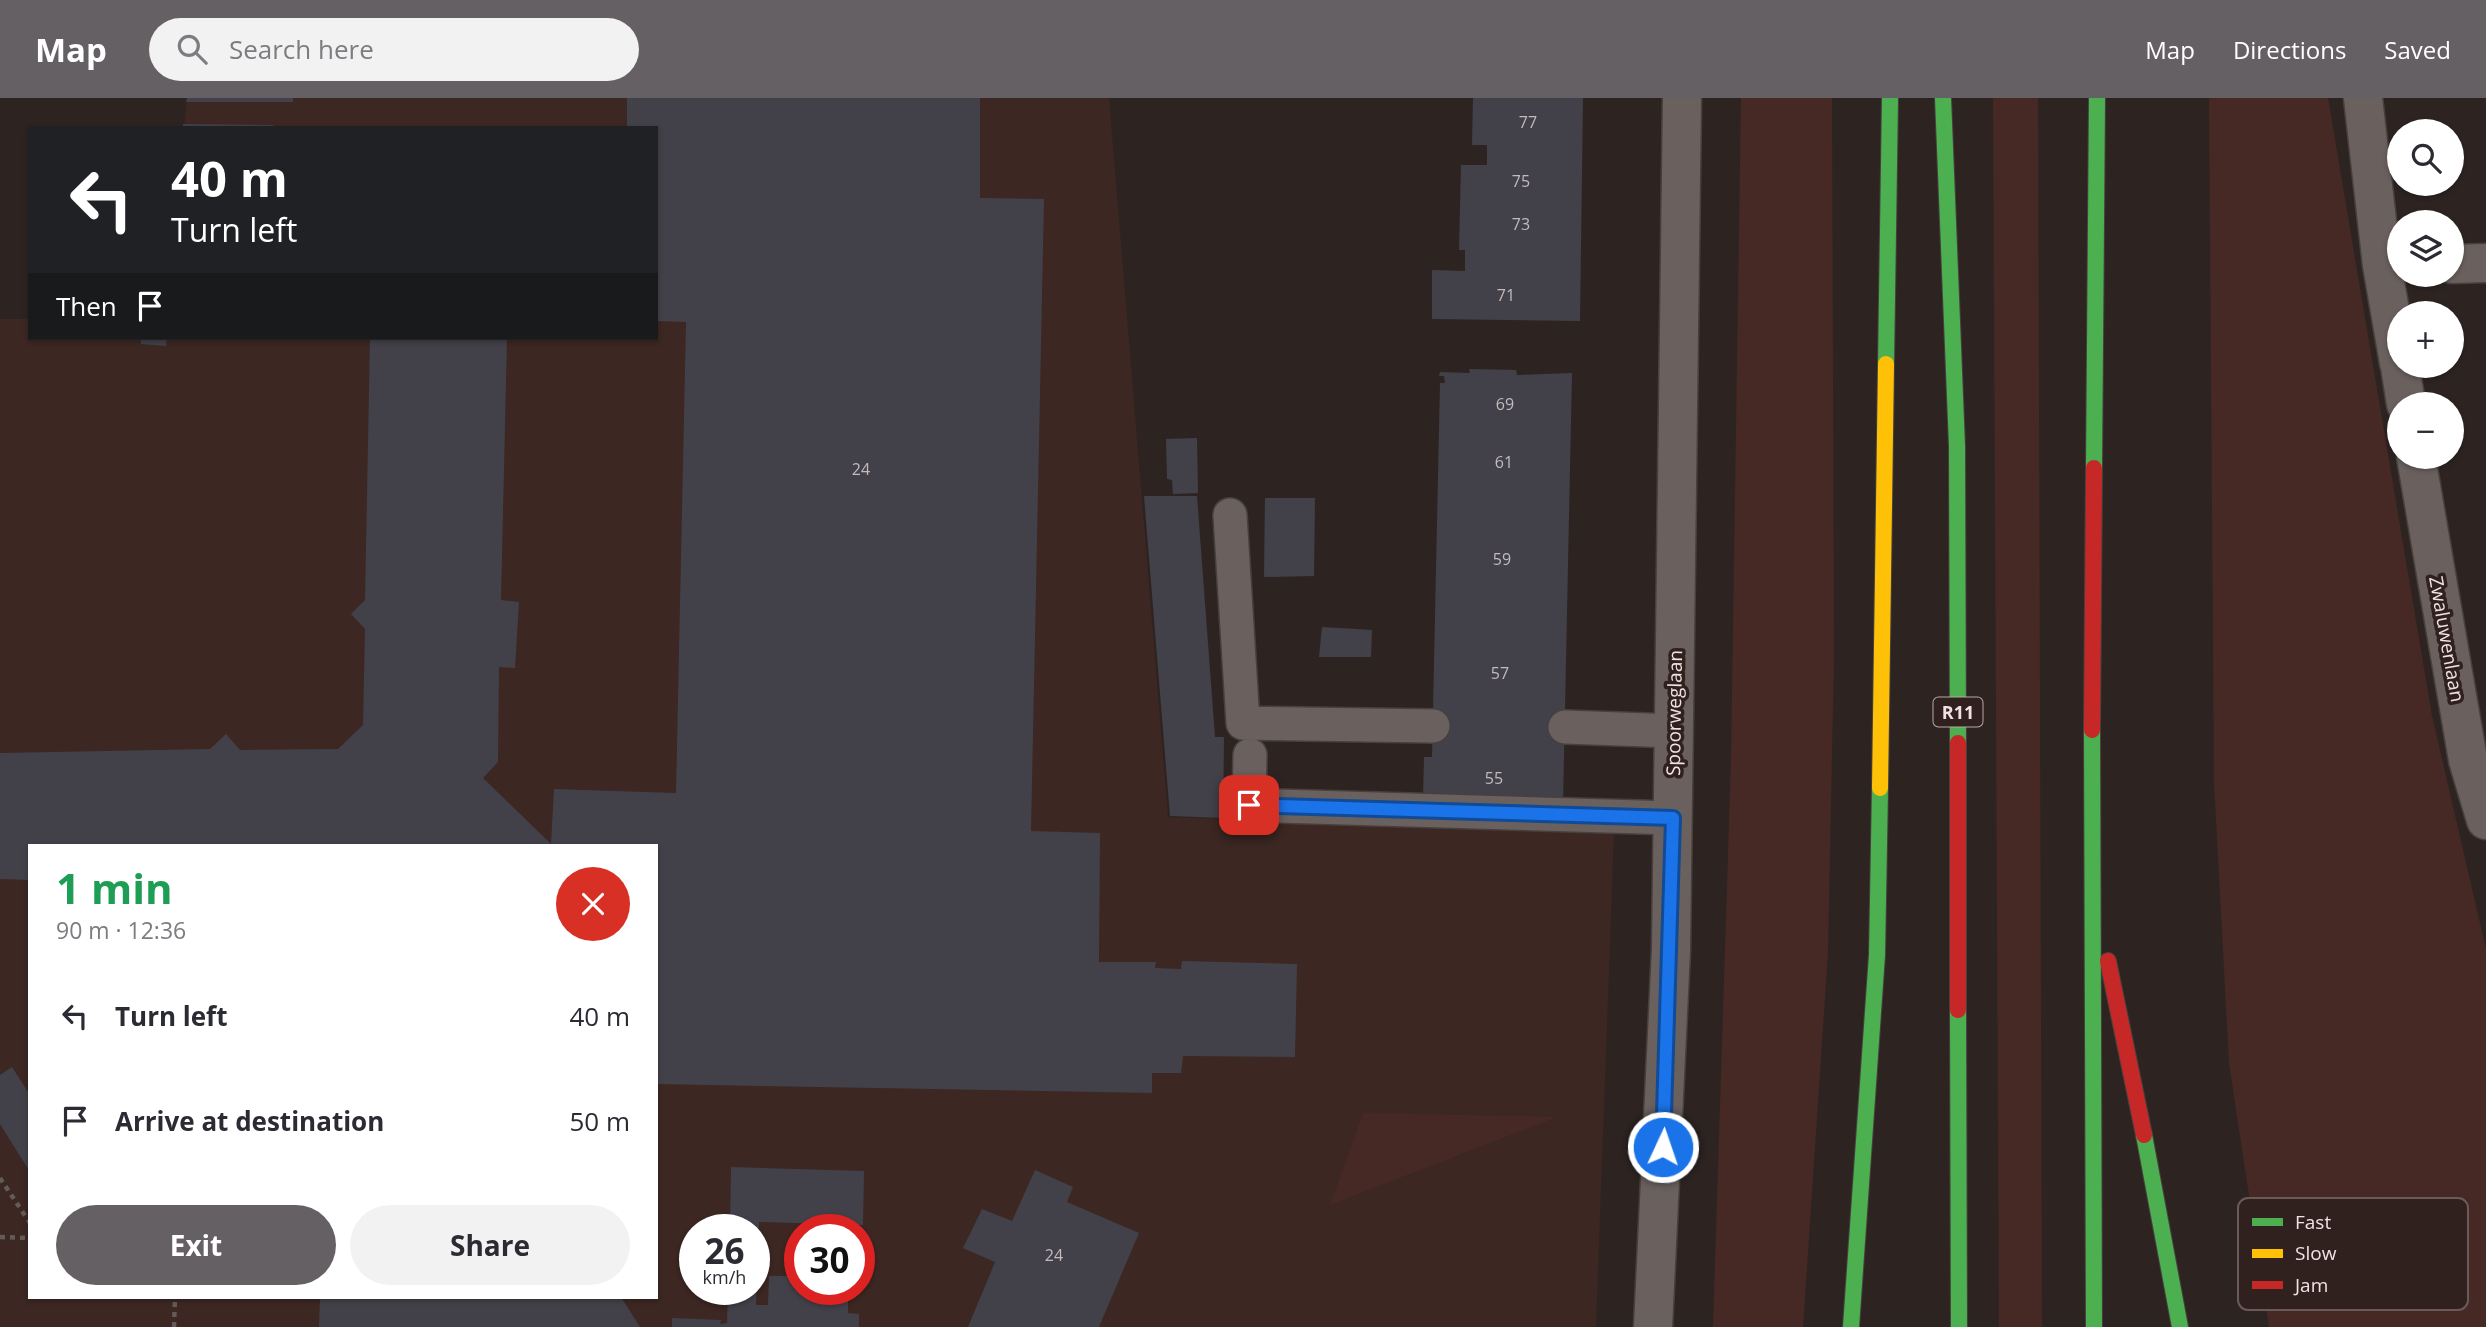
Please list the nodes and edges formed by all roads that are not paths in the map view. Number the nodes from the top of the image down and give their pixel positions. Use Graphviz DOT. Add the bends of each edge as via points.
graph roads {
  1 [pos="1682,98"];
  2 [pos="1890,98"];
  3 [pos="1943,98"];
  4 [pos="2097,98"];
  5 [pos="2363,98"];
  6 [pos="2387,241"];
  7 [pos="2486,263"];
  8 [pos="2464,264"];
  9 [pos="2418,469"];
  10 [pos="1230,515"];
  11 [pos="1433,726"];
  12 [pos="1565,727"];
  13 [pos="1674,731"];
  14 [pos="1250,755"];
  15 [pos="1673,818"];
  16 [pos="2486,820"];
  17 [pos="2091,880"];
  18 [pos="1653,1327"];
  19 [pos="1851,1327"];
  20 [pos="1959,1327"];
  21 [pos="2094,1327"];
  22 [pos="2180,1327"];
  1 -- 13 [label="street, Spoorweglaan"];
  2 -- 19 [label="highway" via="1877,956"];
  3 -- 20 [label="highway, R11" via="1957,446"];
  4 -- 17 [label="highway"];
  5 -- 6 [label="street"];
  7 -- 8 [label="street"];
  9 -- 16 [label="street, Zwaluwenlaan" via="2468,760"];
  10 -- 11 [label="lane" via="1243,723"];
  12 -- 13 [label="lane"];
  13 -- 15 [label="street, Spoorweglaan"];
  14 -- 15 [label="lane" via="1249,805"];
  15 -- 18 [label="street, Spoorweglaan" via="1666,1096"];
  17 -- 21 [label="highway"];
  17 -- 22 [label="highway"];
}
